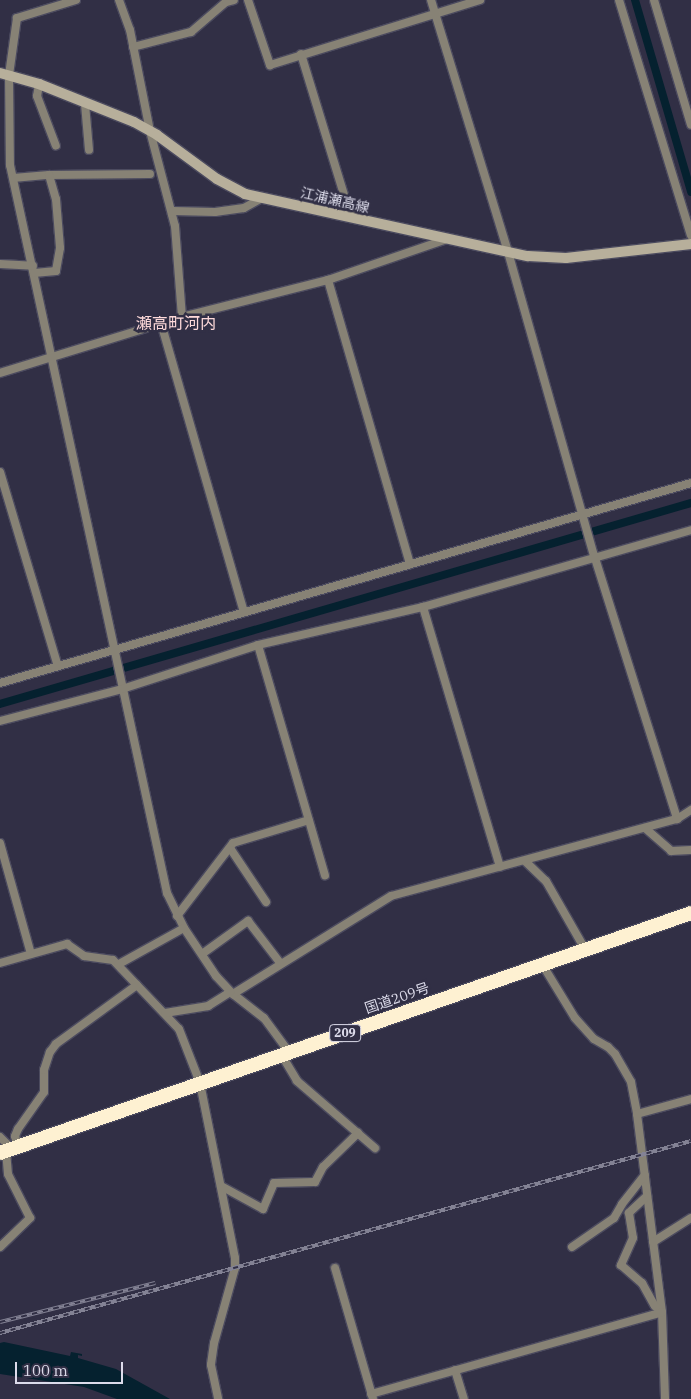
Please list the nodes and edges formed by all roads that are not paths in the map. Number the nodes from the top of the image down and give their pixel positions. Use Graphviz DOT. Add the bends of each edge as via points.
graph roads {
  1 [pos="76,0"];
  2 [pos="119,0"];
  3 [pos="234,0"];
  4 [pos="248,0"];
  5 [pos="431,0"];
  6 [pos="480,0"];
  7 [pos="619,0"];
  8 [pos="654,0"];
  9 [pos="67,1"];
  10 [pos="434,13"];
  11 [pos="133,47"];
  12 [pos="300,54"];
  13 [pos="4,74"];
  14 [pos="39,84"];
  15 [pos="85,104"];
  16 [pos="691,125"];
  17 [pos="150,131"];
  18 [pos="56,146"];
  19 [pos="89,150"];
  20 [pos="150,174"];
  21 [pos="49,175"];
  22 [pos="13,178"];
  23 [pos="262,198"];
  24 [pos="172,214"];
  25 [pos="357,220"];
  26 [pos="691,235"];
  27 [pos="447,239"];
  28 [pos="691,244"];
  29 [pos="508,252"];
  30 [pos="0,264"];
  31 [pos="33,270"];
  32 [pos="328,280"];
  33 [pos="182,317"];
  34 [pos="161,323"];
  35 [pos="51,357"];
  36 [pos="0,373"];
  37 [pos="0,472"];
  38 [pos="691,483"];
  39 [pos="582,516"];
  40 [pos="691,530"];
  41 [pos="594,556"];
  42 [pos="410,564"];
  43 [pos="423,607"];
  44 [pos="244,612"];
  45 [pos="258,645"];
  46 [pos="114,652"];
  47 [pos="58,666"];
  48 [pos="0,683"];
  49 [pos="122,689"];
  50 [pos="0,721"];
  51 [pos="691,810"];
  52 [pos="677,819"];
  53 [pos="309,820"];
  54 [pos="644,828"];
  55 [pos="0,843"];
  56 [pos="230,848"];
  57 [pos="691,850"];
  58 [pos="525,861"];
  59 [pos="500,867"];
  60 [pos="325,875"];
  61 [pos="266,902"];
  62 [pos="691,913"];
  63 [pos="177,916"];
  64 [pos="184,928"];
  65 [pos="585,949"];
  66 [pos="31,954"];
  67 [pos="202,954"];
  68 [pos="0,963"];
  69 [pos="119,964"];
  70 [pos="281,964"];
  71 [pos="542,964"];
  72 [pos="137,984"];
  73 [pos="232,993"];
  74 [pos="165,1013"];
  75 [pos="285,1053"];
  76 [pos="200,1083"];
  77 [pos="691,1099"];
  78 [pos="637,1114"];
  79 [pos="358,1133"];
  80 [pos="0,1137"];
  81 [pos="375,1148"];
  82 [pos="9,1150"];
  83 [pos="645,1175"];
  84 [pos="221,1186"];
  85 [pos="647,1196"];
  86 [pos="690,1221"];
  87 [pos="653,1242"];
  88 [pos="0,1247"];
  89 [pos="572,1247"];
  90 [pos="336,1268"];
  91 [pos="662,1312"];
  92 [pos="455,1370"];
  93 [pos="372,1396"];
  94 [pos="218,1399"];
  95 [pos="464,1399"];
  96 [pos="665,1399"];
  1 -- 9 [label="street"];
  2 -- 11 [label="street"];
  3 -- 11 [label="street" via="226,2 191,32"];
  4 -- 12 [label="street" via="270,65"];
  5 -- 10 [label="street"];
  6 -- 10 [label="street"];
  7 -- 26 [label="street"];
  8 -- 16 [label="street"];
  9 -- 13 [label="street" via="17,18"];
  10 -- 12 [label="street"];
  10 -- 29 [label="street"];
  11 -- 17 [label="street"];
  12 -- 25 [label="street" via="348,204"];
  13 -- 14 [label="main road, 江浦瀬高線"];
  13 -- 22 [label="street"];
  14 -- 15 [label="main road, 江浦瀬高線"];
  14 -- 18 [label="street" via="38,96"];
  15 -- 17 [label="main road, 江浦瀬高線"];
  15 -- 19 [label="street"];
  17 -- 23 [label="main road, 江浦瀬高線" via="217,179 245,194"];
  17 -- 24 [label="street"];
  20 -- 21 [label="street"];
  21 -- 22 [label="street"];
  21 -- 31 [label="street" via="56,199 60,248 56,271"];
  22 -- 31 [label="street"];
  23 -- 24 [label="street" via="244,208 215,212 173,211"];
  23 -- 25 [label="main road, 江浦瀬高線"];
  24 -- 33 [label="street"];
  25 -- 27 [label="main road, 江浦瀬高線"];
  27 -- 29 [label="main road, 江浦瀬高線"];
  27 -- 32 [label="street"];
  28 -- 29 [label="main road, 江浦瀬高線" via="566,258"];
  29 -- 39 [label="street"];
  30 -- 31 [label="street"];
  31 -- 35 [label="street"];
  32 -- 33 [label="street"];
  32 -- 42 [label="street"];
  33 -- 34 [label="street"];
  34 -- 35 [label="street"];
  34 -- 44 [label="street"];
  35 -- 36 [label="street"];
  35 -- 46 [label="street"];
  37 -- 47 [label="street"];
  38 -- 39 [label="street"];
  39 -- 41 [label="street"];
  39 -- 42 [label="street"];
  40 -- 41 [label="street"];
  41 -- 43 [label="street"];
  41 -- 52 [label="street"];
  42 -- 44 [label="street"];
  43 -- 45 [label="street"];
  43 -- 59 [label="street"];
  44 -- 46 [label="street"];
  45 -- 49 [label="street"];
  45 -- 53 [label="street"];
  46 -- 47 [label="street"];
  46 -- 49 [label="street"];
  47 -- 48 [label="street"];
  49 -- 50 [label="street"];
  49 -- 63 [label="street" via="167,893"];
  51 -- 52 [label="street"];
  52 -- 54 [label="street"];
  53 -- 56 [label="street" via="233,844"];
  53 -- 60 [label="street"];
  54 -- 57 [label="street" via="671,851"];
  54 -- 58 [label="street"];
  55 -- 66 [label="street"];
  56 -- 61 [label="street"];
  56 -- 63 [label="street"];
  58 -- 59 [label="street"];
  58 -- 65 [label="street" via="546,881"];
  59 -- 70 [label="street" via="391,896"];
  62 -- 65 [label="highway, 国道209号 / 209"];
  63 -- 64 [label="street"];
  64 -- 67 [label="street"];
  64 -- 69 [label="street"];
  65 -- 71 [label="highway, 国道209号 / 209"];
  66 -- 68 [label="street"];
  66 -- 69 [label="street" via="67,944 84,956 113,960"];
  67 -- 70 [label="street" via="248,921"];
  67 -- 73 [label="street"];
  69 -- 72 [label="street"];
  70 -- 73 [label="street"];
  71 -- 75 [label="highway, 国道209号 / 209"];
  71 -- 78 [label="street" via="575,1018 594,1039 615,1054 631,1082"];
  72 -- 74 [label="street"];
  72 -- 82 [label="street" via="56,1044 44,1070 44,1092 18,1129"];
  73 -- 74 [label="street" via="208,1006"];
  73 -- 75 [label="street" via="264,1018"];
  74 -- 76 [label="street" via="179,1029"];
  75 -- 76 [label="highway, 国道209号 / 209"];
  75 -- 79 [label="street" via="296,1081"];
  76 -- 82 [label="highway, 国道209号 / 209"];
  76 -- 84 [label="street"];
  77 -- 78 [label="street"];
  78 -- 83 [label="street"];
  79 -- 81 [label="street"];
  79 -- 84 [label="street" via="323,1168 315,1182 274,1183 263,1209"];
  80 -- 82 [label="street"];
  82 -- 88 [label="street" via="8,1174 30,1218"];
  83 -- 85 [label="street"];
  83 -- 89 [label="street" via="614,1218"];
  84 -- 94 [label="street" via="235,1268 214,1343 211,1366"];
  85 -- 87 [label="street"];
  85 -- 91 [label="street" via="629,1213 633,1238 621,1265 642,1283"];
  86 -- 87 [label="street"];
  87 -- 91 [label="street"];
  90 -- 93 [label="street"];
  91 -- 92 [label="street"];
  91 -- 96 [label="street"];
  92 -- 93 [label="street"];
  92 -- 95 [label="street"];
}
